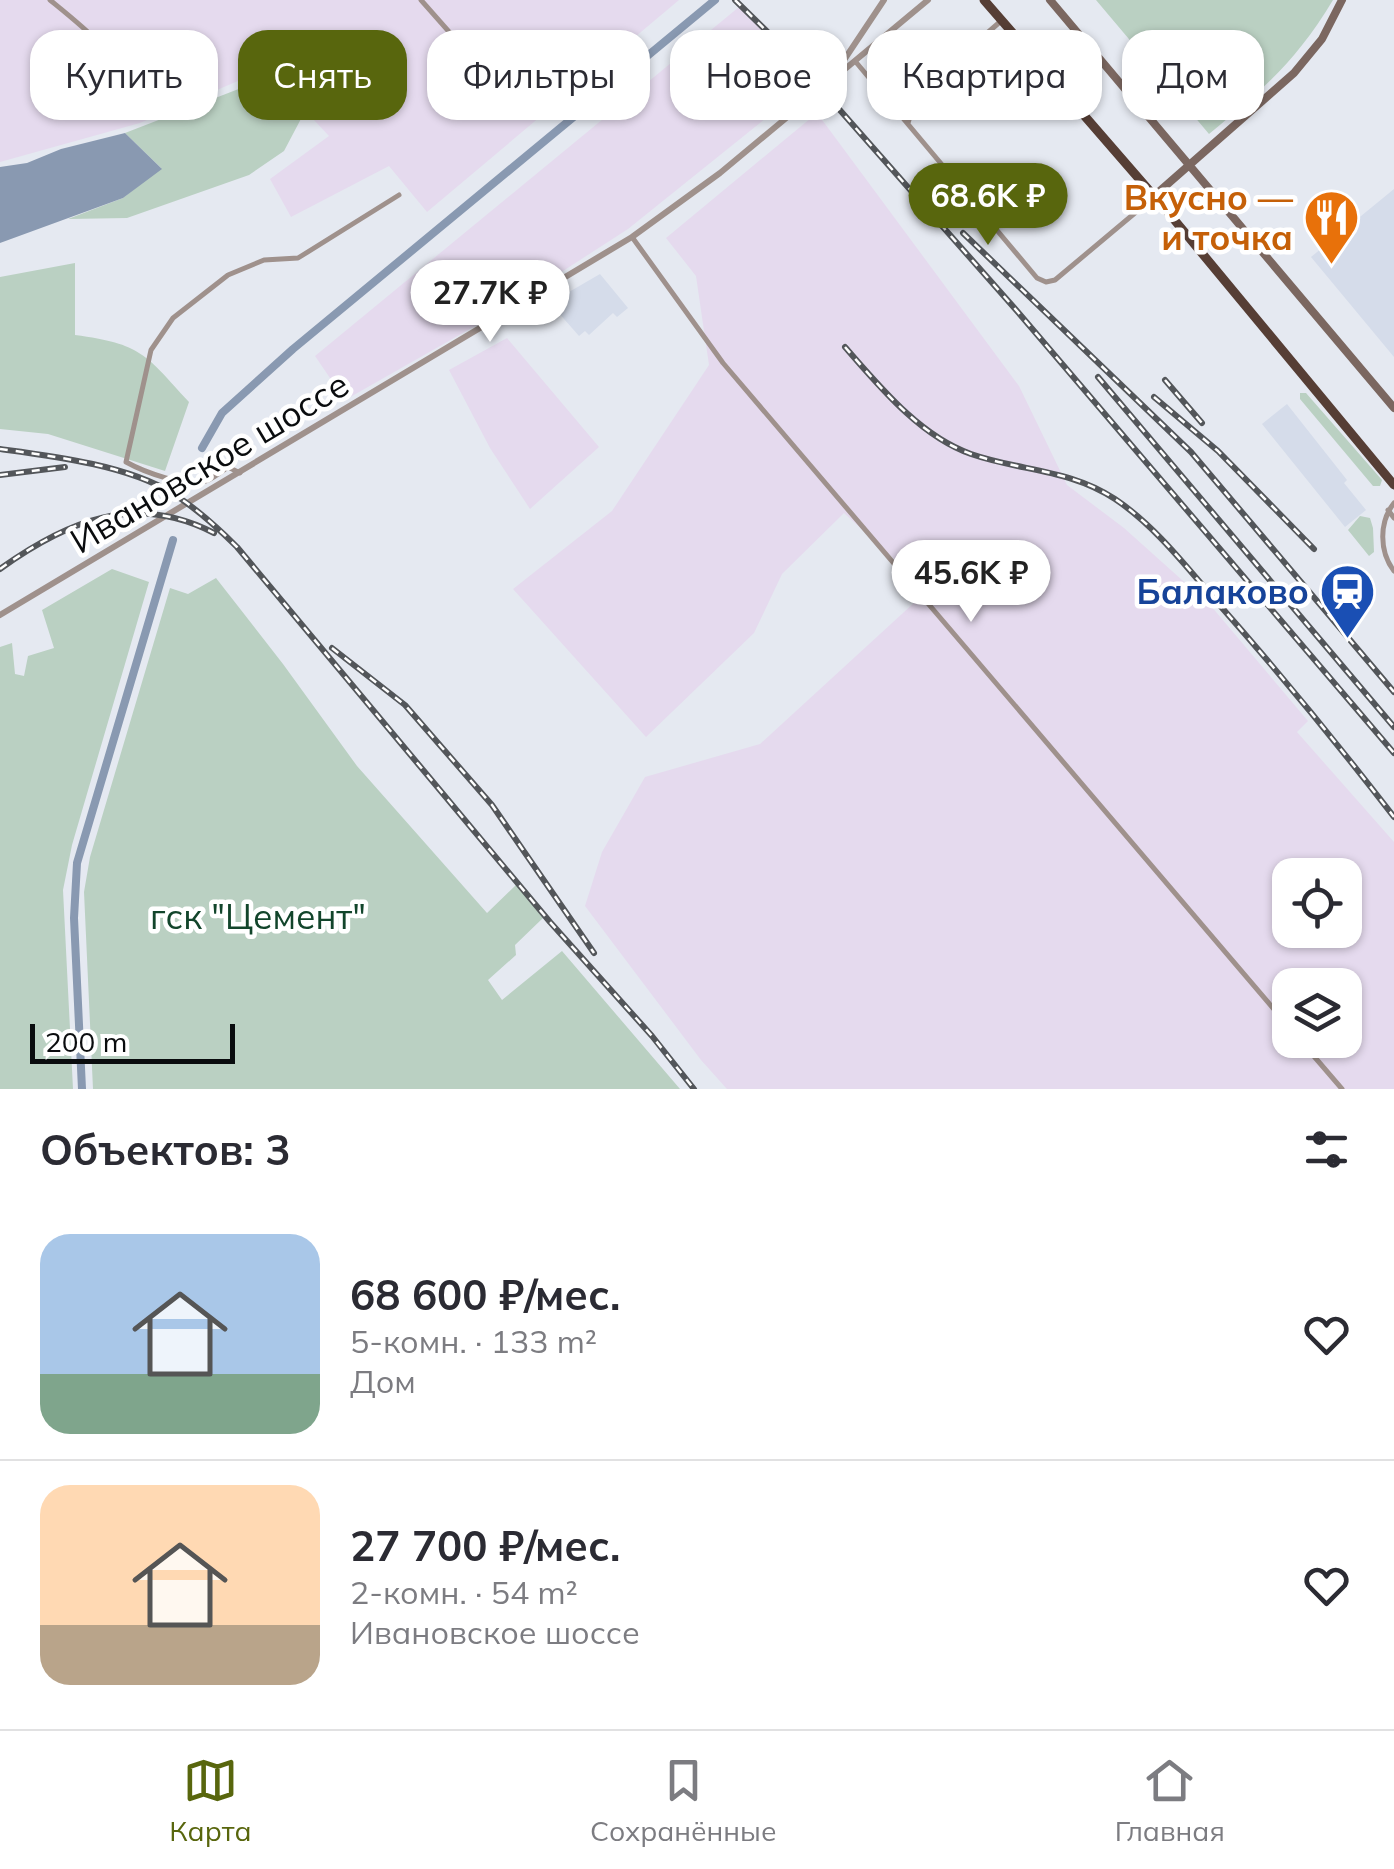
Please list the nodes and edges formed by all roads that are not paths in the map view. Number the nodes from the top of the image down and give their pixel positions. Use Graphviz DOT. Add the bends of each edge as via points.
graph roads {
  1 [pos="50,0"];
  2 [pos="421,0"];
  3 [pos="884,0"];
  4 [pos="928,0"];
  5 [pos="984,0"];
  6 [pos="1050,0"];
  7 [pos="1342,0"];
  8 [pos="1002,21"];
  9 [pos="87,30"];
  10 [pos="448,30"];
  11 [pos="892,30"];
  12 [pos="992,30"];
  13 [pos="867,51"];
  14 [pos="847,55"];
  15 [pos="856,61"];
  16 [pos="847,68"];
  17 [pos="783,120"];
  18 [pos="909,120"];
  19 [pos="908,124"];
  20 [pos="1189,168"];
  21 [pos="399,195"];
  22 [pos="1154,196"];
  23 [pos="632,238"];
  24 [pos="1394,408"];
  25 [pos="240,473"];
  26 [pos="1394,485"];
  27 [pos="1394,503"];
  28 [pos="1388,510"];
  29 [pos="1394,518"];
  30 [pos="1394,571"];
  31 [pos="0,616"];
  32 [pos="1272,1007"];
  33 [pos="1315,1058"];
  34 [pos="1342,1089"];
  1 -- 9 [label="street"];
  2 -- 10 [label="street"];
  3 -- 14 [label="street"];
  4 -- 11 [label="street, Ивановское шоссе"];
  5 -- 8 [label="highway"];
  6 -- 20 [label="main road"];
  7 -- 20 [label="main road" via="1294,74"];
  8 -- 12 [label="street"];
  8 -- 22 [label="highway"];
  13 -- 15 [label="street, Ивановское шоссе"];
  15 -- 16 [label="street, Ивановское шоссе"];
  15 -- 19 [label="street"];
  17 -- 23 [label="street, Ивановское шоссе"];
  18 -- 19 [label="street"];
  19 -- 22 [label="street" via="1046,282"];
  20 -- 22 [label="main road"];
  20 -- 24 [label="main road"];
  21 -- 25 [label="street" via="298,258 264,260 228,274 173,318 151,350 126,462 192,483 228,467"];
  22 -- 26 [label="highway"];
  23 -- 25 [label="street, Ивановское шоссе"];
  23 -- 32 [label="street" via="723,363"];
  25 -- 31 [label="street, Ивановское шоссе"];
  27 -- 28 [label="street"];
  28 -- 29 [label="street"];
  28 -- 30 [label="street" via="1382,534"];
  33 -- 34 [label="street"];
}
